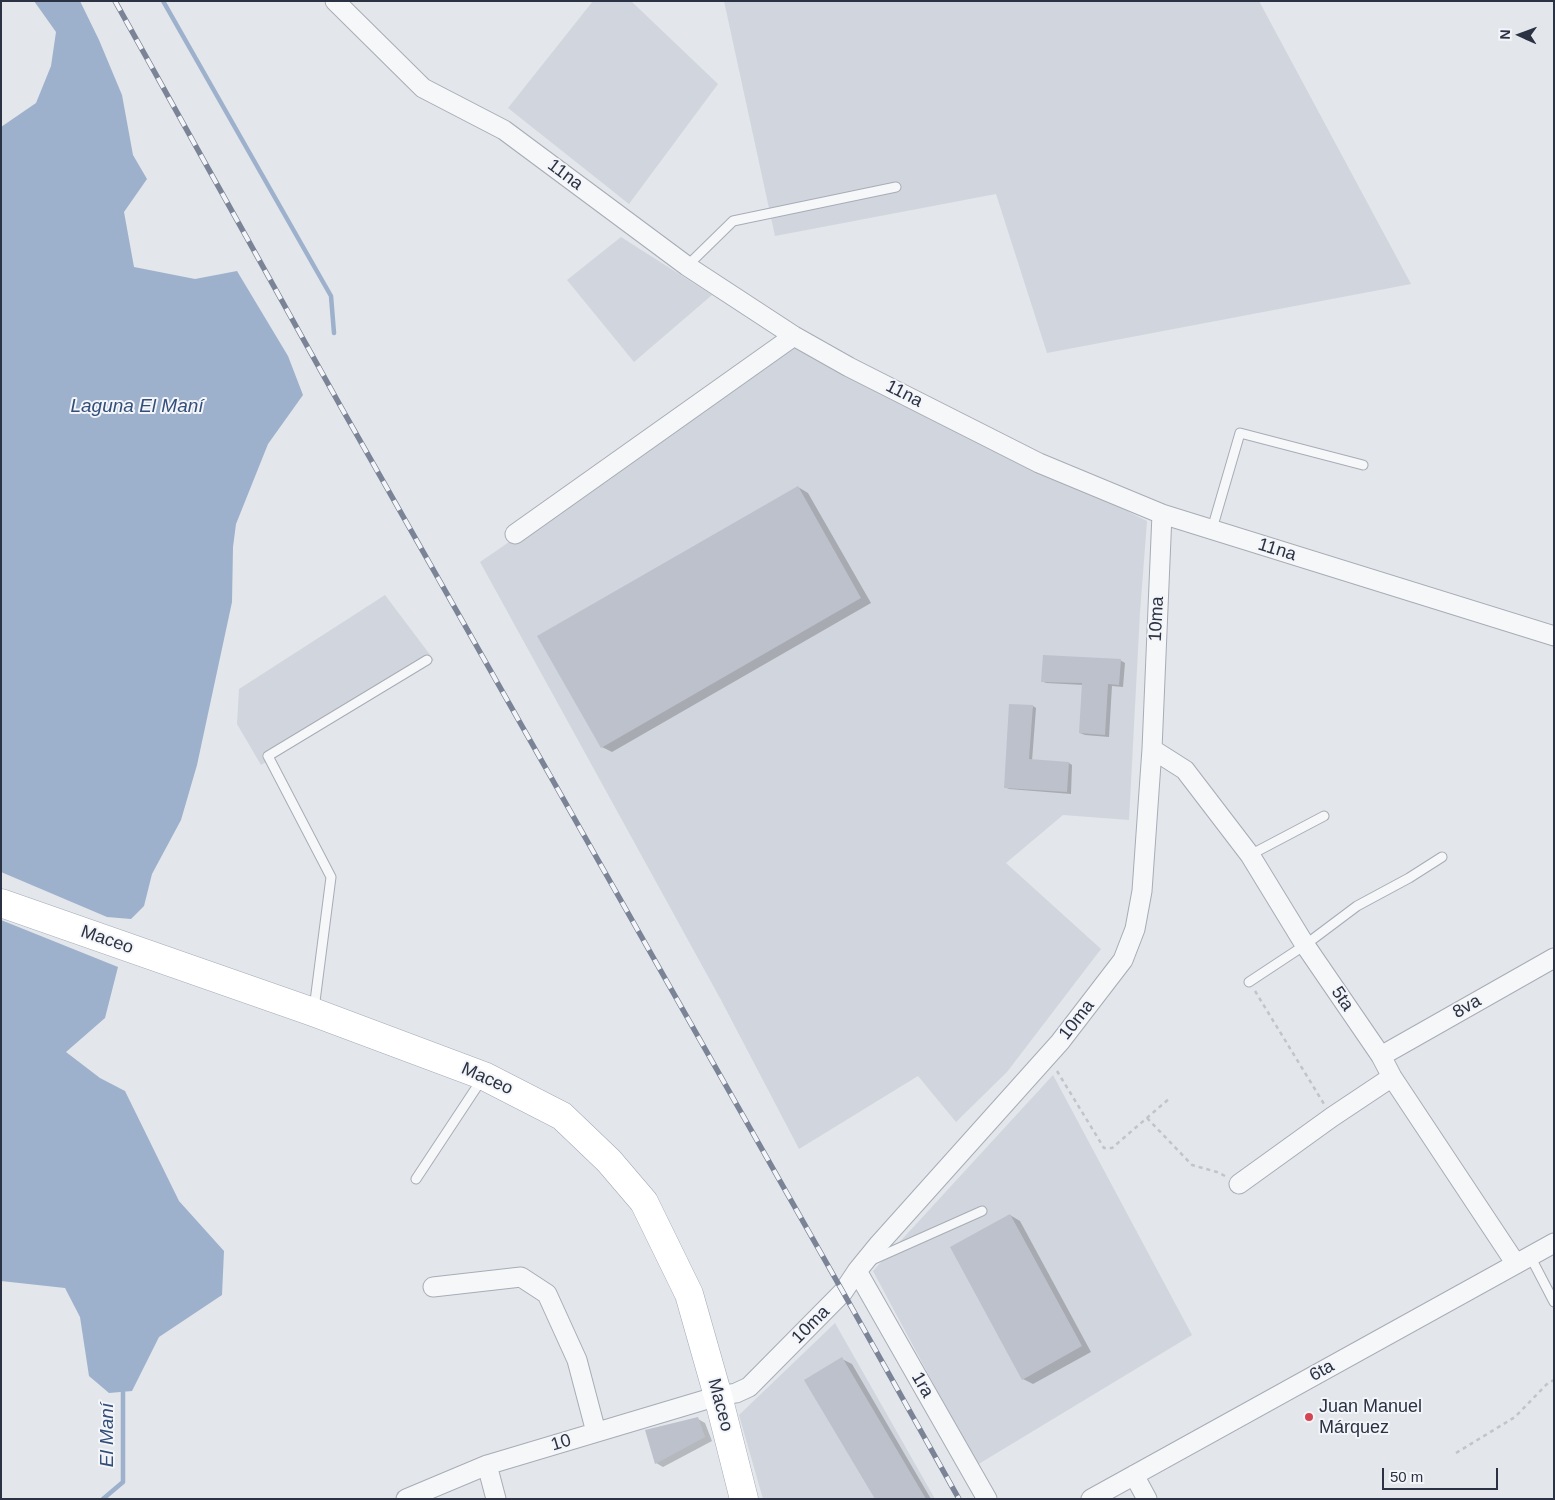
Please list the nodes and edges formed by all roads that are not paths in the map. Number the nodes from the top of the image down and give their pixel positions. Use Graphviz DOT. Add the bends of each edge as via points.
graph roads {
  1 [pos="335,1"];
  2 [pos="896,187"];
  3 [pos="687,266"];
  4 [pos="794,336"];
  5 [pos="1363,465"];
  6 [pos="1162,514"];
  7 [pos="1212,529"];
  8 [pos="515,534"];
  9 [pos="1554,636"];
  10 [pos="427,660"];
  11 [pos="1152,749"];
  12 [pos="1324,816"];
  13 [pos="1250,855"];
  14 [pos="1442,857"];
  15 [pos="1,903"];
  16 [pos="1305,945"];
  17 [pos="1554,958"];
  18 [pos="1249,982"];
  19 [pos="313,1012"];
  20 [pos="1381,1056"];
  21 [pos="484,1076"];
  22 [pos="1392,1078"];
  23 [pos="416,1179"];
  24 [pos="1239,1184"];
  25 [pos="982,1211"];
  26 [pos="1554,1243"];
  27 [pos="1523,1260"];
  28 [pos="860,1268"];
  29 [pos="433,1287"];
  30 [pos="1554,1302"];
  31 [pos="718,1396"];
  32 [pos="596,1432"];
  33 [pos="487,1465"];
  34 [pos="1134,1475"];
  35 [pos="406,1499"];
  36 [pos="496,1499"];
  37 [pos="744,1499"];
  38 [pos="987,1499"];
  39 [pos="1091,1499"];
  40 [pos="1147,1499"];
  1 -- 3 [label="street, 11na" via="423,88 504,130"];
  2 -- 3 [label="lane" via="732,221"];
  3 -- 4 [label="street, 11na"];
  4 -- 6 [label="street, 11na" via="1039,463"];
  4 -- 8 [label="street"];
  5 -- 7 [label="lane" via="1240,433"];
  6 -- 7 [label="street, 11na"];
  6 -- 11 [label="street, 10ma"];
  7 -- 9 [label="street, 11na"];
  10 -- 19 [label="lane" via="268,756 331,877"];
  11 -- 13 [label="street, 5ta" via="1185,770"];
  11 -- 28 [label="street, 10ma" via="1142,891 1136,929 1123,960 1060,1042"];
  12 -- 13 [label="lane"];
  13 -- 16 [label="street, 5ta"];
  14 -- 16 [label="lane" via="1357,906"];
  15 -- 19 [label="main road, Maceo"];
  16 -- 18 [label="lane"];
  16 -- 20 [label="street, 5ta"];
  17 -- 20 [label="street, 8va"];
  19 -- 21 [label="main road, Maceo"];
  20 -- 22 [label="street, 5ta"];
  21 -- 23 [label="lane"];
  21 -- 31 [label="main road, Maceo" via="562,1116 610,1161 644,1202 689,1294"];
  22 -- 24 [label="street"];
  22 -- 27 [label="street, 5ta"];
  25 -- 28 [label="lane"];
  26 -- 27 [label="street, 6ta"];
  27 -- 30 [label="lane, 5ta"];
  27 -- 34 [label="street, 6ta"];
  28 -- 31 [label="street, 10ma" via="843,1292 749,1387 736,1394"];
  28 -- 38 [label="street, 1ra"];
  29 -- 32 [label="street" via="521,1277 547,1294 577,1360"];
  31 -- 32 [label="street, 10"];
  31 -- 37 [label="main road, Maceo"];
  32 -- 33 [label="street, 10"];
  33 -- 35 [label="street, 10"];
  33 -- 36 [label="street"];
  34 -- 39 [label="street, 6ta"];
  34 -- 40 [label="street"];
}
